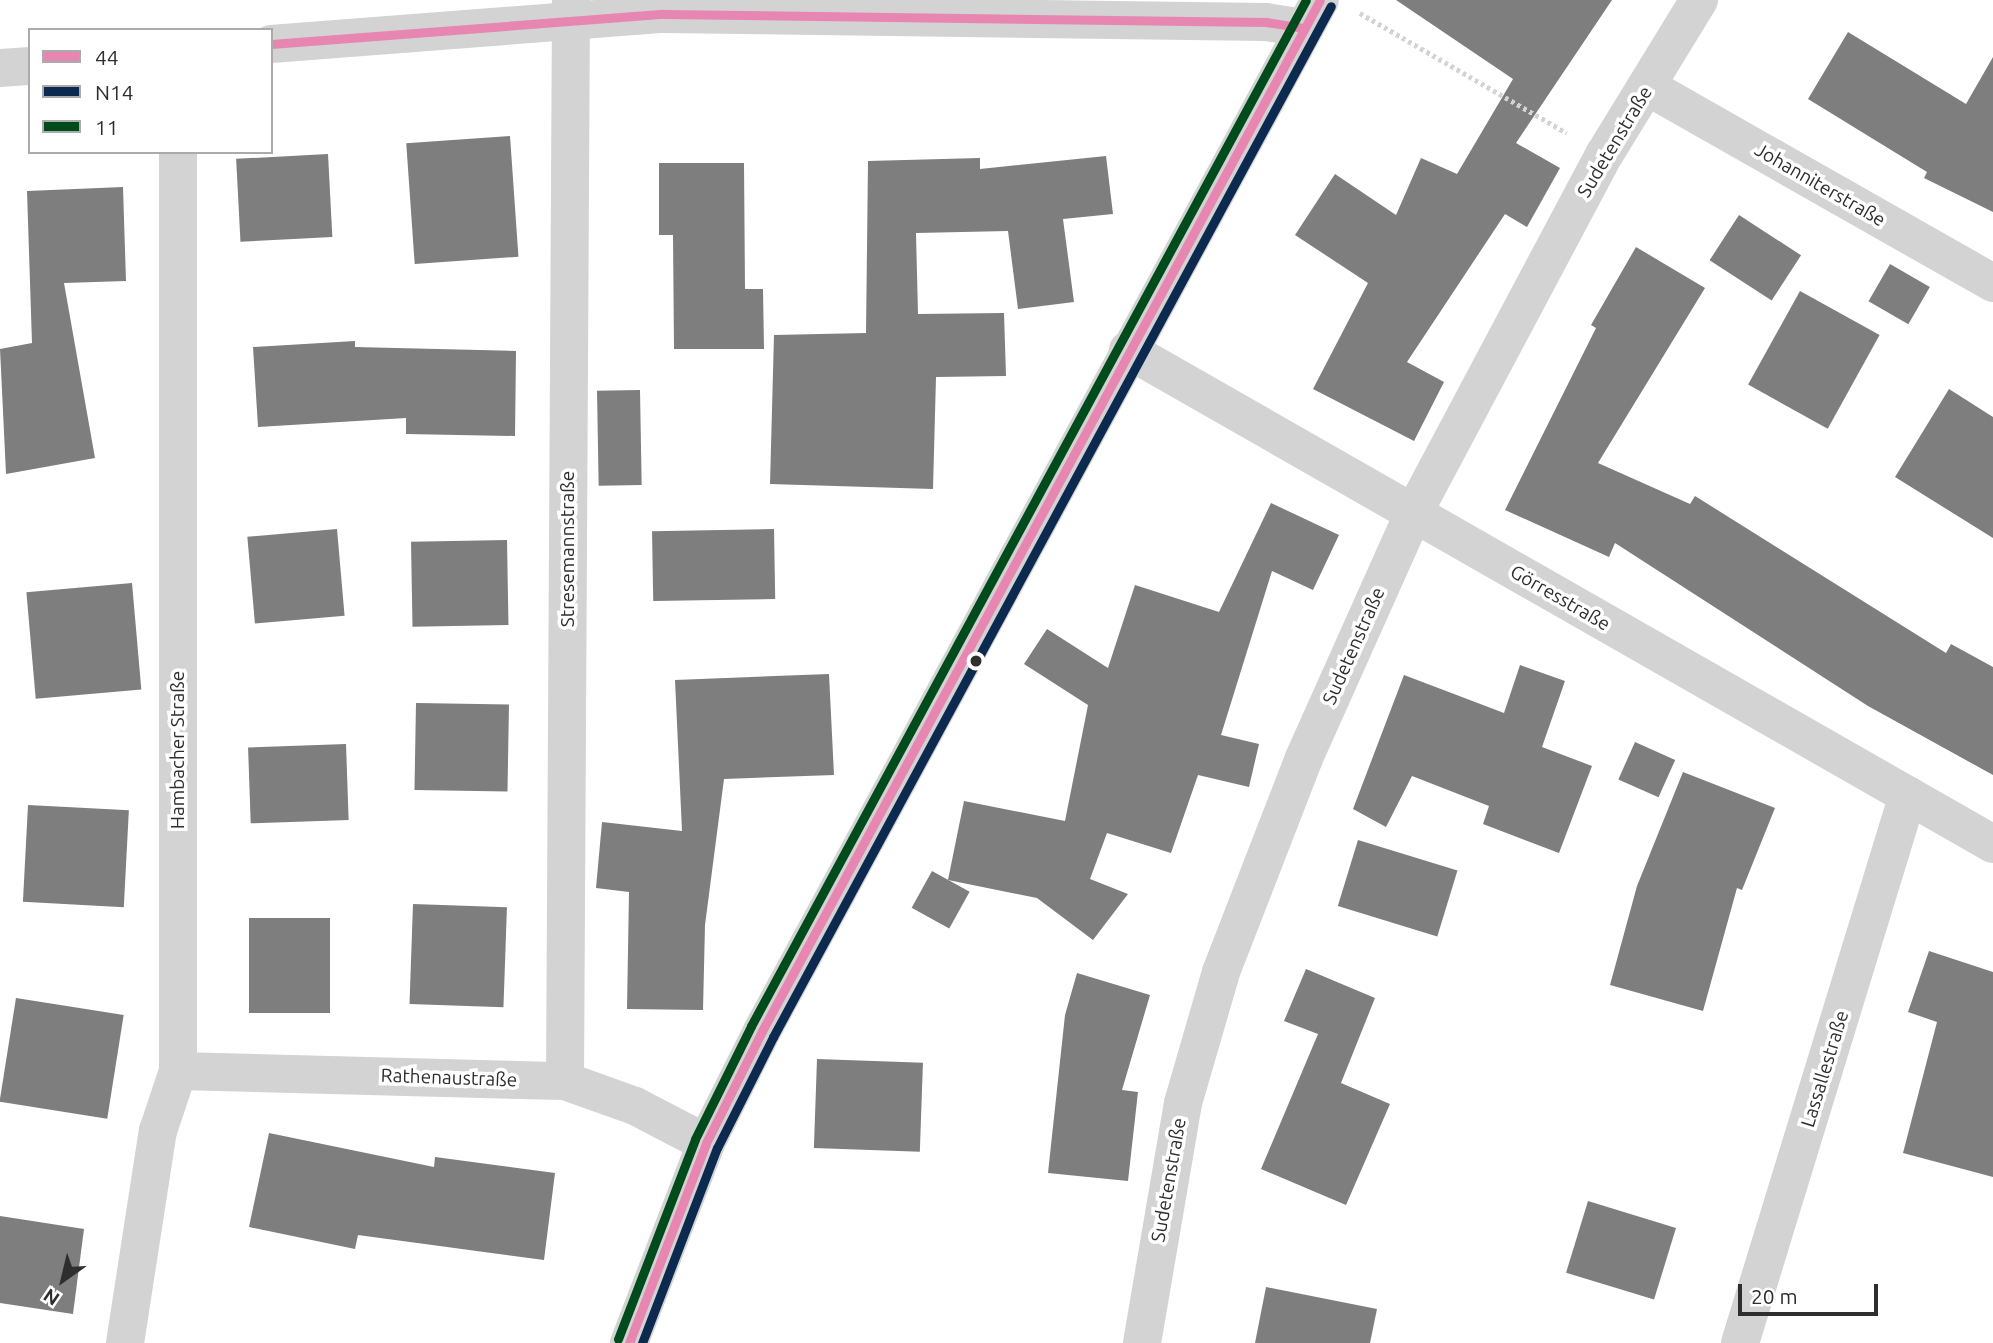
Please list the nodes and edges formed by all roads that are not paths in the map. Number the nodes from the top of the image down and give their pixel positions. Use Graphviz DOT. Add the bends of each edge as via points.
graph roads {
  1 [pos="1699,0"];
  2 [pos="574,9"];
  3 [pos="1326,12"];
  4 [pos="273,44"];
  5 [pos="28,66"];
  6 [pos="0,68"];
  7 [pos="1648,87"];
  8 [pos="178,154"];
  9 [pos="1993,283"];
  10 [pos="1128,350"];
  11 [pos="1413,514"];
  12 [pos="1908,795"];
  13 [pos="1993,844"];
  14 [pos="178,1071"];
  15 [pos="565,1081"];
  16 [pos="706,1143"];
  17 [pos="125,1343"];
  18 [pos="629,1343"];
  19 [pos="1142,1343"];
  20 [pos="1740,1343"];
  1 -- 7 [label="street, Sudetenstraße"];
  2 -- 3 [label="street" via="1205,21"];
  2 -- 4 [label="street"];
  2 -- 15 [label="street, Stresemannstraße"];
  3 -- 10 [label="street"];
  5 -- 6 [label="street"];
  7 -- 9 [label="street, Johanniterstraße"];
  7 -- 11 [label="street, Sudetenstraße" via="1604,155"];
  8 -- 14 [label="street, Hambacher Straße"];
  10 -- 11 [label="street, Görresstraße"];
  10 -- 16 [label="street"];
  11 -- 12 [label="street, Görresstraße"];
  11 -- 19 [label="street, Sudetenstraße" via="1304,758 1221,972 1182,1103"];
  12 -- 13 [label="street, Görresstraße"];
  12 -- 20 [label="street, Lassallestraße"];
  14 -- 15 [label="street, Rathenaustraße"];
  14 -- 17 [label="street, Hambacher Straße" via="158,1132"];
  15 -- 16 [label="street, Rathenaustraße" via="635,1106"];
  16 -- 18 [label="street"];
}
